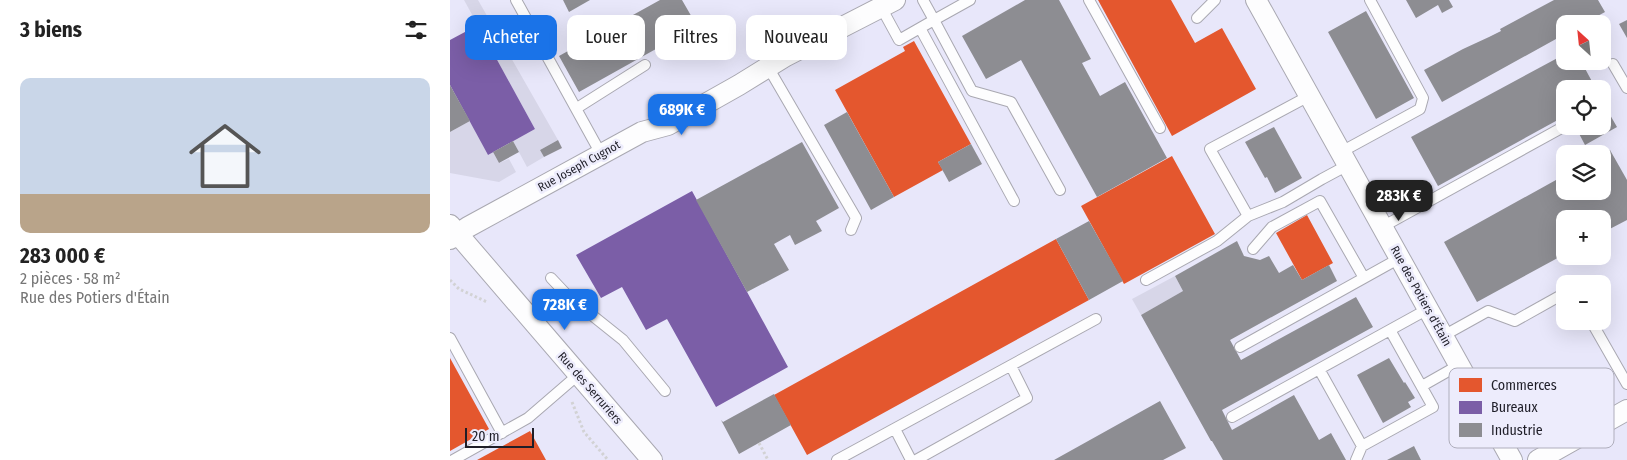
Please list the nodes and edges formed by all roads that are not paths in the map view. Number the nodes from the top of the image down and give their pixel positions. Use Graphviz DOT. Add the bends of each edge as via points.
graph roads {
  1 [pos="516,0"];
  2 [pos="923,0"];
  3 [pos="970,0"];
  4 [pos="1089,0"];
  5 [pos="1215,0"];
  6 [pos="1256,0"];
  7 [pos="1370,0"];
  8 [pos="888,4"];
  9 [pos="1197,18"];
  10 [pos="934,20"];
  11 [pos="920,28"];
  12 [pos="1613,64"];
  13 [pos="645,65"];
  14 [pos="768,67"];
  15 [pos="1627,88"];
  16 [pos="1309,96"];
  17 [pos="576,108"];
  18 [pos="1160,128"];
  19 [pos="1556,131"];
  20 [pos="601,154"];
  21 [pos="1344,159"];
  22 [pos="1060,190"];
  23 [pos="1014,202"];
  24 [pos="1248,216"];
  25 [pos="1382,227"];
  26 [pos="852,230"];
  27 [pos="453,233"];
  28 [pos="1253,249"];
  29 [pos="1400,258"];
  30 [pos="551,278"];
  31 [pos="1364,278"];
  32 [pos="1146,280"];
  33 [pos="568,296"];
  34 [pos="1556,298"];
  35 [pos="1428,309"];
  36 [pos="1096,319"];
  37 [pos="535,324"];
  38 [pos="1390,330"];
  39 [pos="1596,330"];
  40 [pos="1443,336"];
  41 [pos="450,338"];
  42 [pos="1240,347"];
  43 [pos="1459,365"];
  44 [pos="1011,366"];
  45 [pos="1454,368"];
  46 [pos="1461,368"];
  47 [pos="1319,369"];
  48 [pos="1449,371"];
  49 [pos="579,374"];
  50 [pos="1627,384"];
  51 [pos="1422,386"];
  52 [pos="665,391"];
  53 [pos="1627,410"];
  54 [pos="1232,417"];
  55 [pos="1614,417"];
  56 [pos="895,429"];
  57 [pos="502,433"];
  58 [pos="1362,446"];
  59 [pos="1505,448"];
  60 [pos="1559,448"];
  61 [pos="453,460"];
  62 [pos="652,460"];
  63 [pos="837,460"];
  64 [pos="911,460"];
  65 [pos="916,460"];
  66 [pos="1356,460"];
  67 [pos="1512,460"];
  68 [pos="1538,460"];
  1 -- 17 [label="lane"];
  2 -- 10 [label="lane"];
  3 -- 10 [label="lane"];
  4 -- 18 [label="lane"];
  5 -- 9 [label="lane"];
  6 -- 16 [label="street, Rue des Potiers d'Étain"];
  7 -- 21 [label="lane" via="1423,98 1420,109"];
  8 -- 11 [label="lane" via="899,40"];
  8 -- 14 [label="street, Rue Joseph Cugnot"];
  10 -- 11 [label="lane"];
  10 -- 22 [label="lane" via="972,91 1011,102"];
  11 -- 23 [label="lane"];
  12 -- 15 [label="lane"];
  13 -- 17 [label="lane"];
  14 -- 20 [label="street, Rue Joseph Cugnot" via="668,124 642,132"];
  14 -- 26 [label="lane" via="856,218"];
  16 -- 21 [label="street, Rue des Potiers d'Étain"];
  16 -- 24 [label="lane" via="1210,149"];
  17 -- 20 [label="lane"];
  19 -- 25 [label="lane"];
  20 -- 27 [label="street, Rue Joseph Cugnot"];
  21 -- 24 [label="lane" via="1322,179 1283,202"];
  21 -- 25 [label="street, Rue des Potiers d'Étain"];
  24 -- 32 [label="lane" via="1218,241"];
  25 -- 29 [label="street, Rue des Potiers d'Étain"];
  27 -- 37 [label="street, Rue des Serruriers"];
  28 -- 31 [label="lane" via="1272,227 1320,201"];
  29 -- 31 [label="lane"];
  29 -- 35 [label="street, Rue des Potiers d'Étain"];
  30 -- 33 [label="lane"];
  31 -- 42 [label="lane"];
  33 -- 37 [label="lane"];
  33 -- 52 [label="lane" via="623,340"];
  34 -- 40 [label="lane" via="1515,320 1488,311"];
  35 -- 38 [label="lane"];
  35 -- 40 [label="street, Rue des Potiers d'Étain"];
  36 -- 44 [label="lane"];
  37 -- 49 [label="street, Rue des Serruriers"];
  38 -- 47 [label="lane"];
  38 -- 51 [label="lane"];
  39 -- 50 [label="lane"];
  40 -- 43 [label="street, Rue des Potiers d'Étain"];
  41 -- 57 [label="lane"];
  43 -- 45 [label="lane"];
  43 -- 46 [label="street, Rue des Potiers d'Étain"];
  44 -- 56 [label="lane"];
  44 -- 65 [label="lane" via="1027,398"];
  47 -- 54 [label="lane"];
  47 -- 58 [label="lane"];
  48 -- 51 [label="lane"];
  49 -- 57 [label="lane" via="528,418"];
  49 -- 62 [label="street, Rue des Serruriers"];
  51 -- 58 [label="lane" via="1433,407"];
  53 -- 55 [label="street"];
  56 -- 63 [label="lane"];
  56 -- 64 [label="lane"];
  57 -- 61 [label="lane"];
  58 -- 66 [label="lane"];
  59 -- 67 [label="street, Rue des Potiers d'Étain"];
  60 -- 68 [label="street"];
}
